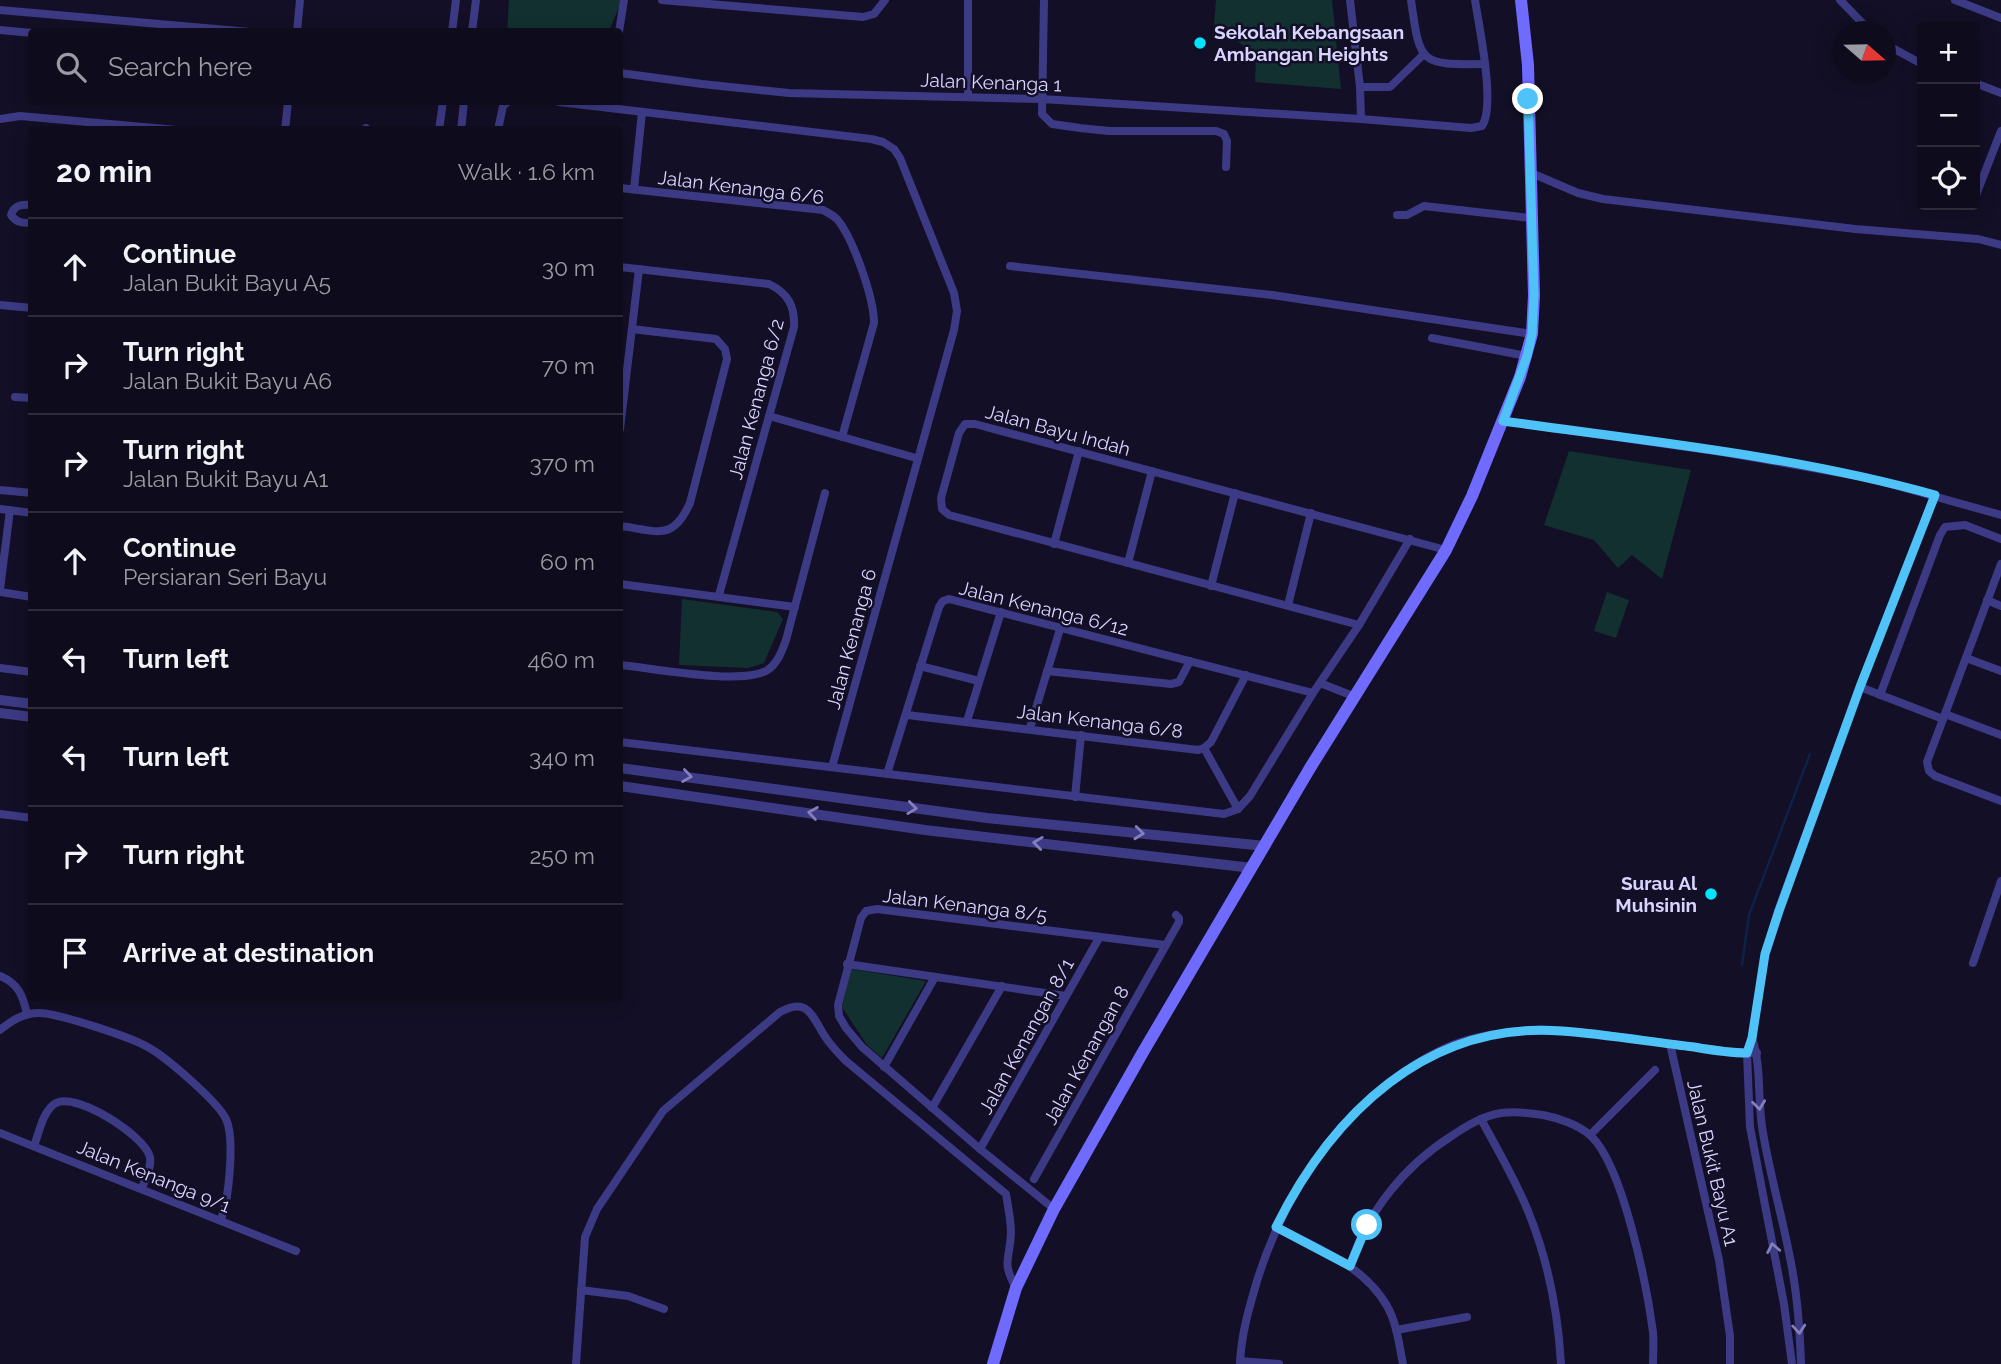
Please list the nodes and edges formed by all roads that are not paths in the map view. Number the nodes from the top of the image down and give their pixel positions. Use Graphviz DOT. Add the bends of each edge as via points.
graph roads {
  1 [pos="300,0"];
  2 [pos="456,0"];
  3 [pos="476,0"];
  4 [pos="624,0"];
  5 [pos="662,0"];
  6 [pos="885,0"];
  7 [pos="968,0"];
  8 [pos="1044,0"];
  9 [pos="1350,0"];
  10 [pos="1410,0"];
  11 [pos="1475,0"];
  12 [pos="1521,0"];
  13 [pos="1958,1"];
  14 [pos="1847,2"];
  15 [pos="0,10"];
  16 [pos="2001,18"];
  17 [pos="1862,21"];
  18 [pos="205,28"];
  19 [pos="297,28"];
  20 [pos="452,28"];
  21 [pos="472,28"];
  22 [pos="620,28"];
  23 [pos="0,30"];
  24 [pos="28,33"];
  25 [pos="1896,50"];
  26 [pos="1423,55"];
  27 [pos="1917,61"];
  28 [pos="1485,64"];
  29 [pos="623,73"];
  30 [pos="1978,84"];
  31 [pos="1360,87"];
  32 [pos="2001,93"];
  33 [pos="968,96"];
  34 [pos="1042,99"];
  35 [pos="288,105"];
  36 [pos="443,105"];
  37 [pos="464,105"];
  38 [pos="504,105"];
  39 [pos="587,105"];
  40 [pos="642,111"];
  41 [pos="0,119"];
  42 [pos="1362,119"];
  43 [pos="129,126"];
  44 [pos="285,126"];
  45 [pos="440,126"];
  46 [pos="461,126"];
  47 [pos="499,126"];
  48 [pos="2001,131"];
  49 [pos="1226,167"];
  50 [pos="1529,172"];
  51 [pos="1980,185"];
  52 [pos="623,188"];
  53 [pos="634,189"];
  54 [pos="28,205"];
  55 [pos="1397,215"];
  56 [pos="1531,218"];
  57 [pos="28,223"];
  58 [pos="2001,246"];
  59 [pos="1010,266"];
  60 [pos="623,267"];
  61 [pos="639,269"];
  62 [pos="0,305"];
  63 [pos="28,308"];
  64 [pos="632,329"];
  65 [pos="1532,334"];
  66 [pos="1432,338"];
  67 [pos="1527,356"];
  68 [pos="15,397"];
  69 [pos="28,398"];
  70 [pos="623,404"];
  71 [pos="769,416"];
  72 [pos="1503,421"];
  73 [pos="842,437"];
  74 [pos="1079,451"];
  75 [pos="916,458"];
  76 [pos="1152,471"];
  77 [pos="0,490"];
  78 [pos="28,493"];
  79 [pos="825,493"];
  80 [pos="1235,493"];
  81 [pos="1935,495"];
  82 [pos="0,509"];
  83 [pos="10,510"];
  84 [pos="28,512"];
  85 [pos="1311,513"];
  86 [pos="2001,515"];
  87 [pos="623,526"];
  88 [pos="1410,539"];
  89 [pos="2001,539"];
  90 [pos="1054,544"];
  91 [pos="1446,550"];
  92 [pos="1128,563"];
  93 [pos="2001,564"];
  94 [pos="623,584"];
  95 [pos="1212,586"];
  96 [pos="0,590"];
  97 [pos="28,596"];
  98 [pos="719,596"];
  99 [pos="1987,600"];
  100 [pos="1288,606"];
  101 [pos="2001,606"];
  102 [pos="795,607"];
  103 [pos="1001,612"];
  104 [pos="1359,625"];
  105 [pos="1060,629"];
  106 [pos="1966,658"];
  107 [pos="1190,661"];
  108 [pos="623,665"];
  109 [pos="920,666"];
  110 [pos="0,668"];
  111 [pos="1047,671"];
  112 [pos="2001,671"];
  113 [pos="28,672"];
  114 [pos="1246,675"];
  115 [pos="979,681"];
  116 [pos="1320,683"];
  117 [pos="1860,687"];
  118 [pos="1313,692"];
  119 [pos="1880,695"];
  120 [pos="1353,696"];
  121 [pos="0,700"];
  122 [pos="28,704"];
  123 [pos="0,713"];
  124 [pos="907,715"];
  125 [pos="28,716"];
  126 [pos="1944,716"];
  127 [pos="967,721"];
  128 [pos="1030,728"];
  129 [pos="1081,735"];
  130 [pos="2001,735"];
  131 [pos="623,742"];
  132 [pos="1204,748"];
  133 [pos="832,767"];
  134 [pos="623,768"];
  135 [pos="887,774"];
  136 [pos="623,786"];
  137 [pos="1075,797"];
  138 [pos="2001,801"];
  139 [pos="1238,809"];
  140 [pos="0,814"];
  141 [pos="28,818"];
  142 [pos="1265,846"];
  143 [pos="1252,868"];
  144 [pos="2001,881"];
  145 [pos="1176,915"];
  146 [pos="1099,937"];
  147 [pos="1165,945"];
  148 [pos="1973,963"];
  149 [pos="847,964"];
  150 [pos="0,976"];
  151 [pos="935,977"];
  152 [pos="1002,986"];
  153 [pos="1066,996"];
  154 [pos="27,1014"];
  155 [pos="0,1030"];
  156 [pos="1752,1038"];
  157 [pos="1670,1044"];
  158 [pos="1747,1053"];
  159 [pos="1757,1053"];
  160 [pos="884,1067"];
  161 [pos="1655,1070"];
  162 [pos="932,1108"];
  163 [pos="1481,1119"];
  164 [pos="0,1133"];
  165 [pos="1590,1135"];
  166 [pos="34,1146"];
  167 [pos="979,1149"];
  168 [pos="1034,1180"];
  169 [pos="142,1188"];
  170 [pos="1054,1209"];
  171 [pos="220,1219"];
  172 [pos="1276,1227"];
  173 [pos="296,1251"];
  174 [pos="1350,1266"];
  175 [pos="1016,1288"];
  176 [pos="581,1290"];
  177 [pos="664,1309"];
  178 [pos="1467,1317"];
  179 [pos="1396,1330"];
  180 [pos="1240,1363"];
  181 [pos="576,1364"];
  182 [pos="993,1364"];
  183 [pos="1279,1364"];
  184 [pos="1403,1364"];
  185 [pos="1560,1364"];
  186 [pos="1653,1364"];
  187 [pos="1730,1364"];
  188 [pos="1792,1364"];
  189 [pos="1801,1364"];
  1 -- 19 [label="street"];
  2 -- 20 [label="street"];
  3 -- 21 [label="street"];
  4 -- 22 [label="street"];
  5 -- 6 [label="street" via="863,17 874,14"];
  7 -- 33 [label="street"];
  8 -- 34 [label="street"];
  9 -- 31 [label="street"];
  10 -- 26 [label="street"];
  11 -- 28 [label="street"];
  12 -- 50 [label="main road" via="1528,65"];
  13 -- 16 [label="street"];
  14 -- 17 [label="street"];
  15 -- 18 [label="street"];
  23 -- 24 [label="street"];
  25 -- 27 [label="street"];
  26 -- 28 [label="street" via="1436,62"];
  26 -- 31 [label="street" via="1390,87"];
  28 -- 42 [label="street, Jalan Kenanga 1" via="1488,108 1482,126"];
  29 -- 33 [label="street, Jalan Kenanga 1" via="789,93"];
  30 -- 32 [label="street"];
  31 -- 42 [label="street"];
  33 -- 34 [label="street, Jalan Kenanga 1"];
  34 -- 42 [label="street, Jalan Kenanga 1"];
  34 -- 49 [label="street" via="1042,114 1052,124 1109,131 1224,134"];
  35 -- 44 [label="street"];
  36 -- 45 [label="street"];
  37 -- 46 [label="street"];
  38 -- 47 [label="street"];
  39 -- 40 [label="street, Jalan Kenanga 6"];
  40 -- 53 [label="street"];
  40 -- 75 [label="street, Jalan Kenanga 6" via="872,138 894,149 957,310"];
  41 -- 43 [label="street"];
  48 -- 51 [label="street"];
  50 -- 56 [label="main road"];
  50 -- 58 [label="street" via="1603,199 1841,228 1978,239"];
  52 -- 53 [label="street, Jalan Kenanga 6/6"];
  53 -- 73 [label="street, Jalan Kenanga 6/6" via="814,209 835,216 874,309"];
  54 -- 57 [label="street" via="18,206 11,215"];
  55 -- 56 [label="street" via="1424,206"];
  56 -- 65 [label="main road"];
  59 -- 65 [label="street" via="1272,295"];
  60 -- 61 [label="street, Jalan Kenanga 6/2"];
  61 -- 64 [label="street"];
  61 -- 71 [label="street, Jalan Kenanga 6/2" via="769,284 789,298 794,327"];
  62 -- 63 [label="street"];
  64 -- 70 [label="street"];
  64 -- 87 [label="street" via="716,340 727,359 683,519 667,531"];
  65 -- 67 [label="main road"];
  66 -- 67 [label="street"];
  67 -- 72 [label="main road"];
  68 -- 69 [label="street"];
  71 -- 73 [label="street"];
  71 -- 98 [label="street, Jalan Kenanga 6/2"];
  72 -- 81 [label="street" via="1722,452 1869,478"];
  72 -- 91 [label="main road"];
  73 -- 75 [label="street"];
  74 -- 76 [label="street, Jalan Bayu Indah"];
  74 -- 90 [label="street"];
  74 -- 90 [label="street, Jalan Bayu Indah" via="965,424 941,498 942,509 949,515"];
  75 -- 133 [label="street, Jalan Kenanga 6"];
  76 -- 80 [label="street, Jalan Bayu Indah"];
  76 -- 92 [label="street"];
  77 -- 78 [label="street"];
  79 -- 102 [label="street"];
  80 -- 85 [label="street, Jalan Bayu Indah"];
  80 -- 95 [label="street"];
  81 -- 86 [label="street"];
  81 -- 117 [label="street"];
  82 -- 83 [label="street"];
  83 -- 84 [label="street"];
  83 -- 96 [label="street"];
  85 -- 88 [label="street, Jalan Bayu Indah"];
  85 -- 100 [label="street"];
  88 -- 91 [label="street, Jalan Bayu Indah"];
  88 -- 104 [label="street"];
  89 -- 119 [label="street" via="1965,525 1945,527"];
  90 -- 92 [label="street, Jalan Bayu Indah"];
  91 -- 120 [label="main road"];
  92 -- 95 [label="street, Jalan Bayu Indah"];
  93 -- 99 [label="street"];
  94 -- 98 [label="street"];
  95 -- 100 [label="street, Jalan Bayu Indah"];
  96 -- 97 [label="street"];
  98 -- 102 [label="street"];
  99 -- 101 [label="street"];
  99 -- 106 [label="street"];
  100 -- 104 [label="street, Jalan Bayu Indah"];
  102 -- 108 [label="street" via="779,657 769,670 752,676"];
  103 -- 105 [label="street, Jalan Kenanga 6/12"];
  103 -- 109 [label="street, Jalan Kenanga 6/12" via="959,600 943,601"];
  103 -- 115 [label="street"];
  104 -- 116 [label="street"];
  105 -- 107 [label="street, Jalan Kenanga 6/12"];
  105 -- 111 [label="street"];
  106 -- 112 [label="street"];
  106 -- 126 [label="street"];
  107 -- 111 [label="street" via="1179,682 1171,684"];
  107 -- 114 [label="street, Jalan Kenanga 6/12"];
  109 -- 115 [label="street"];
  109 -- 124 [label="street, Jalan Kenanga 6/12"];
  110 -- 113 [label="street"];
  111 -- 128 [label="street"];
  114 -- 118 [label="street, Jalan Kenanga 6/12"];
  114 -- 132 [label="street, Jalan Kenanga 6/8"];
  115 -- 127 [label="street"];
  116 -- 118 [label="street"];
  116 -- 120 [label="street"];
  117 -- 119 [label="street"];
  117 -- 156 [label="street" via="1767,946"];
  118 -- 139 [label="street"];
  119 -- 126 [label="street"];
  120 -- 142 [label="main road"];
  121 -- 122 [label="street"];
  123 -- 125 [label="street"];
  124 -- 127 [label="street, Jalan Kenanga 6/8"];
  124 -- 135 [label="street, Jalan Kenanga 6/12"];
  126 -- 130 [label="street"];
  126 -- 138 [label="street" via="1927,762 1929,771"];
  127 -- 128 [label="street, Jalan Kenanga 6/8"];
  128 -- 129 [label="street, Jalan Kenanga 6/8"];
  129 -- 132 [label="street, Jalan Kenanga 6/8"];
  129 -- 137 [label="street"];
  131 -- 133 [label="street"];
  132 -- 139 [label="street"];
  133 -- 135 [label="street"];
  134 -- 142 [label="street, one-way" via="987,818"];
  135 -- 137 [label="street"];
  143 -- 136 [label="street, one-way" via="925,830"];
  137 -- 139 [label="street" via="1209,813"];
  140 -- 141 [label="street"];
  142 -- 143 [label="main road"];
  143 -- 170 [label="main road"];
  144 -- 148 [label="street"];
  145 -- 147 [label="street, Jalan Kenangan 8" via="1179,922"];
  146 -- 147 [label="street, Jalan Kenanga 8/5"];
  146 -- 149 [label="street, Jalan Kenanga 8/5" via="877,909 866,911 861,918"];
  146 -- 153 [label="street, Jalan Kenangan 8/1"];
  147 -- 168 [label="street, Jalan Kenangan 8"];
  149 -- 151 [label="street"];
  149 -- 160 [label="street, Jalan Kenanga 8/5" via="839,1016"];
  150 -- 154 [label="street" via="17,986"];
  151 -- 152 [label="street"];
  151 -- 160 [label="street"];
  152 -- 153 [label="street"];
  152 -- 162 [label="street"];
  153 -- 167 [label="street, Jalan Kenangan 8/1"];
  154 -- 155 [label="street"];
  154 -- 171 [label="street" via="56,1015 150,1048 219,1108 229,1132 227,1201"];
  156 -- 158 [label="street"];
  156 -- 159 [label="street"];
  157 -- 158 [label="street"];
  157 -- 172 [label="street" via="1531,1029 1447,1047 1389,1082 1357,1112 1320,1154"];
  157 -- 187 [label="street, Jalan Bukit Bayu A1" via="1719,1260"];
  158 -- 159 [label="street"];
  188 -- 158 [label="street, one-way" via="1750,1128"];
  159 -- 189 [label="street, one-way" via="1763,1132 1793,1272"];
  160 -- 162 [label="street, Jalan Kenanga 8/5"];
  161 -- 165 [label="street"];
  162 -- 167 [label="street, Jalan Kenanga 8/5"];
  163 -- 165 [label="street" via="1529,1113 1554,1117"];
  163 -- 174 [label="street" via="1437,1146 1396,1183 1367,1225"];
  163 -- 185 [label="street" via="1527,1209 1546,1263"];
  164 -- 166 [label="street, Jalan Kenanga 9/1"];
  165 -- 186 [label="street" via="1605,1153 1627,1215 1649,1306"];
  166 -- 169 [label="street, Jalan Kenanga 9/1"];
  166 -- 169 [label="street" via="56,1103 106,1115 145,1147 150,1159"];
  167 -- 170 [label="street, Jalan Kenanga 8/5"];
  169 -- 171 [label="street, Jalan Kenanga 9/1"];
  170 -- 175 [label="main road"];
  171 -- 173 [label="street, Jalan Kenanga 9/1"];
  172 -- 174 [label="street"];
  172 -- 180 [label="street" via="1250,1303"];
  174 -- 179 [label="street" via="1375,1289"];
  175 -- 176 [label="street" via="1006,1262 1011,1235 1006,1194 846,1061 810,1011 792,1006 663,1111 589,1226"];
  175 -- 182 [label="main road"];
  176 -- 177 [label="street" via="628,1296"];
  176 -- 181 [label="street"];
  178 -- 179 [label="street"];
  179 -- 184 [label="street"];
  180 -- 183 [label="street"];
}
